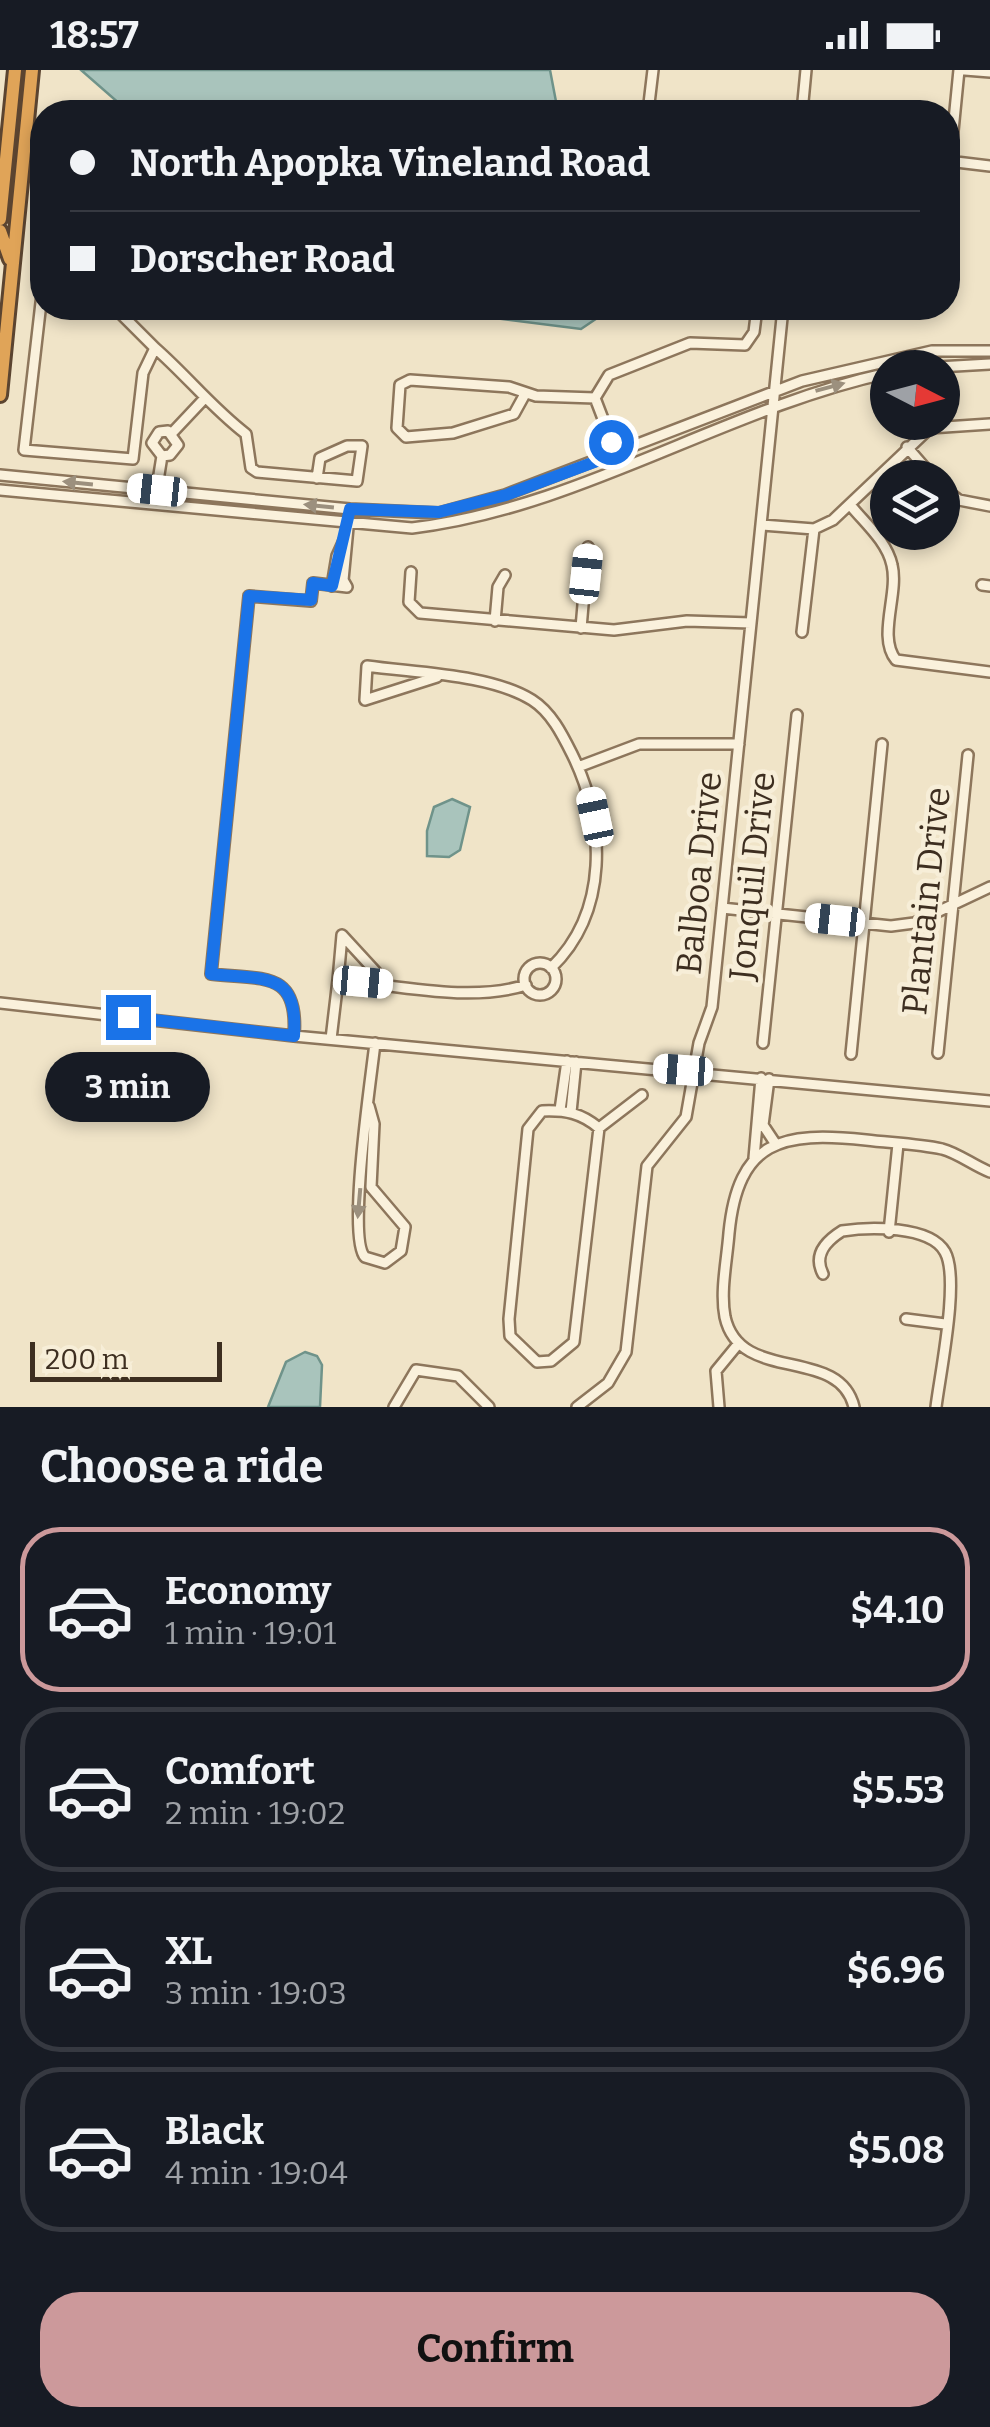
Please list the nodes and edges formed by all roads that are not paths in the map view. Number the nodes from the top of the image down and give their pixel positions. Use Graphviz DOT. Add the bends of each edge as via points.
graph roads {
  1 [pos="14,70"];
  2 [pos="32,70"];
  3 [pos="653,70"];
  4 [pos="806,70"];
  5 [pos="962,70"];
  6 [pos="990,72"];
  7 [pos="649,100"];
  8 [pos="803,100"];
  9 [pos="958,100"];
  10 [pos="960,162"];
  11 [pos="990,166"];
  12 [pos="0,219"];
  13 [pos="0,231"];
  14 [pos="12,271"];
  15 [pos="39,320"];
  16 [pos="126,320"];
  17 [pos="756,320"];
  18 [pos="782,320"];
  19 [pos="155,348"];
  20 [pos="990,351"];
  21 [pos="990,364"];
  22 [pos="960,366"];
  23 [pos="870,378"];
  24 [pos="774,391"];
  25 [pos="524,394"];
  26 [pos="0,395"];
  27 [pos="595,398"];
  28 [pos="204,399"];
  29 [pos="773,405"];
  30 [pos="990,424"];
  31 [pos="168,432"];
  32 [pos="908,447"];
  33 [pos="616,454"];
  34 [pos="162,456"];
  35 [pos="919,460"];
  36 [pos="622,465"];
  37 [pos="0,475"];
  38 [pos="316,478"];
  39 [pos="0,490"];
  40 [pos="157,490"];
  41 [pos="960,500"];
  42 [pos="851,506"];
  43 [pos="990,506"];
  44 [pos="155,507"];
  45 [pos="350,509"];
  46 [pos="761,525"];
  47 [pos="347,528"];
  48 [pos="814,529"];
  49 [pos="588,548"];
  50 [pos="411,572"];
  51 [pos="504,575"];
  52 [pos="332,586"];
  53 [pos="495,621"];
  54 [pos="752,623"];
  55 [pos="581,628"];
  56 [pos="802,632"];
  57 [pos="990,672"];
  58 [pos="438,677"];
  59 [pos="797,715"];
  60 [pos="739,744"];
  61 [pos="882,744"];
  62 [pos="968,755"];
  63 [pos="578,766"];
  64 [pos="990,887"];
  65 [pos="951,905"];
  66 [pos="722,908"];
  67 [pos="776,914"];
  68 [pos="864,923"];
  69 [pos="551,968"];
  70 [pos="338,980"];
  71 [pos="387,984"];
  72 [pos="526,985"];
  73 [pos="0,1003"];
  74 [pos="294,1036"];
  75 [pos="331,1039"];
  76 [pos="762,1043"];
  77 [pos="375,1044"];
  78 [pos="938,1053"];
  79 [pos="851,1054"];
  80 [pos="572,1062"];
  81 [pos="696,1072"];
  82 [pos="765,1078"];
  83 [pos="642,1095"];
  84 [pos="990,1101"];
  85 [pos="369,1106"];
  86 [pos="566,1111"];
  87 [pos="599,1128"];
  88 [pos="775,1143"];
  89 [pos="898,1144"];
  90 [pos="754,1158"];
  91 [pos="990,1172"];
  92 [pos="889,1232"];
  93 [pos="822,1274"];
  94 [pos="906,1318"];
  95 [pos="945,1324"];
  96 [pos="739,1343"];
  97 [pos="394,1407"];
  98 [pos="488,1407"];
  99 [pos="577,1407"];
  100 [pos="720,1407"];
  101 [pos="854,1407"];
  102 [pos="936,1407"];
  1 -- 12 [label="highway"];
  2 -- 14 [label="highway"];
  3 -- 7 [label="street"];
  4 -- 8 [label="street"];
  5 -- 6 [label="street"];
  5 -- 9 [label="street"];
  10 -- 11 [label="street"];
  13 -- 14 [label="highway"];
  14 -- 26 [label="highway"];
  15 -- 19 [label="street" via="24,450 132,459 143,373"];
  16 -- 19 [label="street"];
  17 -- 27 [label="street" via="745,345 690,344 610,375"];
  18 -- 24 [label="street, Balboa Drive"];
  19 -- 28 [label="street"];
  20 -- 24 [label="street" via="932,352"];
  21 -- 22 [label="street"];
  29 -- 23 [label="street, one-way"];
  24 -- 29 [label="street, Balboa Drive"];
  24 -- 33 [label="street"];
  25 -- 25 [label="street" via="510,387 410,380 400,385 397,428 406,437 453,433 514,414"];
  25 -- 27 [label="street"];
  27 -- 33 [label="street"];
  28 -- 31 [label="street"];
  28 -- 38 [label="street" via="246,434 251,468"];
  29 -- 36 [label="street"];
  29 -- 46 [label="street, Balboa Drive"];
  30 -- 32 [label="street" via="936,426"];
  31 -- 34 [label="street" via="176,449"];
  31 -- 34 [label="street" via="152,443"];
  32 -- 35 [label="street"];
  32 -- 42 [label="street"];
  33 -- 36 [label="street"];
  33 -- 45 [label="street" via="439,512"];
  34 -- 40 [label="street"];
  36 -- 47 [label="street" via="456,522"];
  40 -- 37 [label="street, one-way"];
  38 -- 38 [label="street" via="320,458 362,446 358,481"];
  39 -- 44 [label="street"];
  40 -- 44 [label="street"];
  45 -- 40 [label="street, one-way"];
  41 -- 43 [label="street"];
  42 -- 48 [label="street"];
  42 -- 57 [label="street" via="891,560 889,644 896,660"];
  44 -- 47 [label="street"];
  45 -- 47 [label="street"];
  46 -- 48 [label="street"];
  46 -- 54 [label="street, Balboa Drive"];
  47 -- 52 [label="street"];
  47 -- 52 [label="street" via="347,588"];
  48 -- 56 [label="street"];
  49 -- 55 [label="street"];
  50 -- 53 [label="street" via="409,602 420,614"];
  51 -- 53 [label="street"];
  52 -- 74 [label="street" via="313,586 311,600 249,596 211,974 278,981 296,1007"];
  53 -- 55 [label="street"];
  54 -- 55 [label="street"];
  54 -- 60 [label="street, Balboa Drive"];
  58 -- 58 [label="street" via="368,666 365,700 383,694"];
  58 -- 63 [label="street" via="484,682 534,701"];
  59 -- 67 [label="street, Jonquil Drive"];
  60 -- 63 [label="street" via="639,744"];
  60 -- 66 [label="street, Balboa Drive"];
  61 -- 68 [label="street"];
  62 -- 65 [label="street, Plantain Drive"];
  63 -- 69 [label="street" via="596,824 593,890 582,928"];
  64 -- 65 [label="street"];
  65 -- 68 [label="street" via="914,923"];
  65 -- 78 [label="street, Plantain Drive"];
  66 -- 67 [label="street"];
  66 -- 81 [label="street, Balboa Drive" via="714,993"];
  67 -- 68 [label="street"];
  67 -- 76 [label="street, Jonquil Drive"];
  68 -- 79 [label="street"];
  69 -- 72 [label="street" via="532,965"];
  69 -- 72 [label="street" via="550,992 537,994"];
  70 -- 71 [label="street"];
  70 -- 71 [label="street" via="342,935"];
  70 -- 75 [label="street"];
  71 -- 72 [label="street" via="500,993"];
  73 -- 74 [label="street"];
  74 -- 75 [label="street"];
  75 -- 77 [label="street"];
  77 -- 80 [label="street"];
  77 -- 85 [label="street"];
  80 -- 81 [label="street"];
  80 -- 86 [label="street"];
  81 -- 82 [label="street"];
  81 -- 99 [label="street, Balboa Drive" via="686,1117 647,1166 626,1352 608,1383"];
  82 -- 84 [label="street"];
  82 -- 88 [label="street" via="763,1125"];
  82 -- 90 [label="street"];
  83 -- 87 [label="street"];
  85 -- 85 [label="street, one-way" via="356,1242 365,1257 385,1263 401,1252 405,1227 370,1187"];
  86 -- 87 [label="street"];
  86 -- 87 [label="street" via="542,1112 528,1128 510,1336 537,1362 550,1361 574,1342"];
  88 -- 89 [label="street" via="828,1136"];
  88 -- 90 [label="street"];
  89 -- 91 [label="street" via="946,1150"];
  89 -- 92 [label="street"];
  90 -- 96 [label="street" via="732,1200 724,1296"];
  92 -- 93 [label="street" via="842,1230 821,1250"];
  92 -- 95 [label="street" via="919,1234 946,1253"];
  94 -- 95 [label="street"];
  95 -- 102 [label="street"];
  96 -- 100 [label="street" via="716,1372"];
  96 -- 101 [label="street" via="780,1365 821,1371 838,1382"];
  97 -- 98 [label="street" via="416,1370 458,1376"];
}
